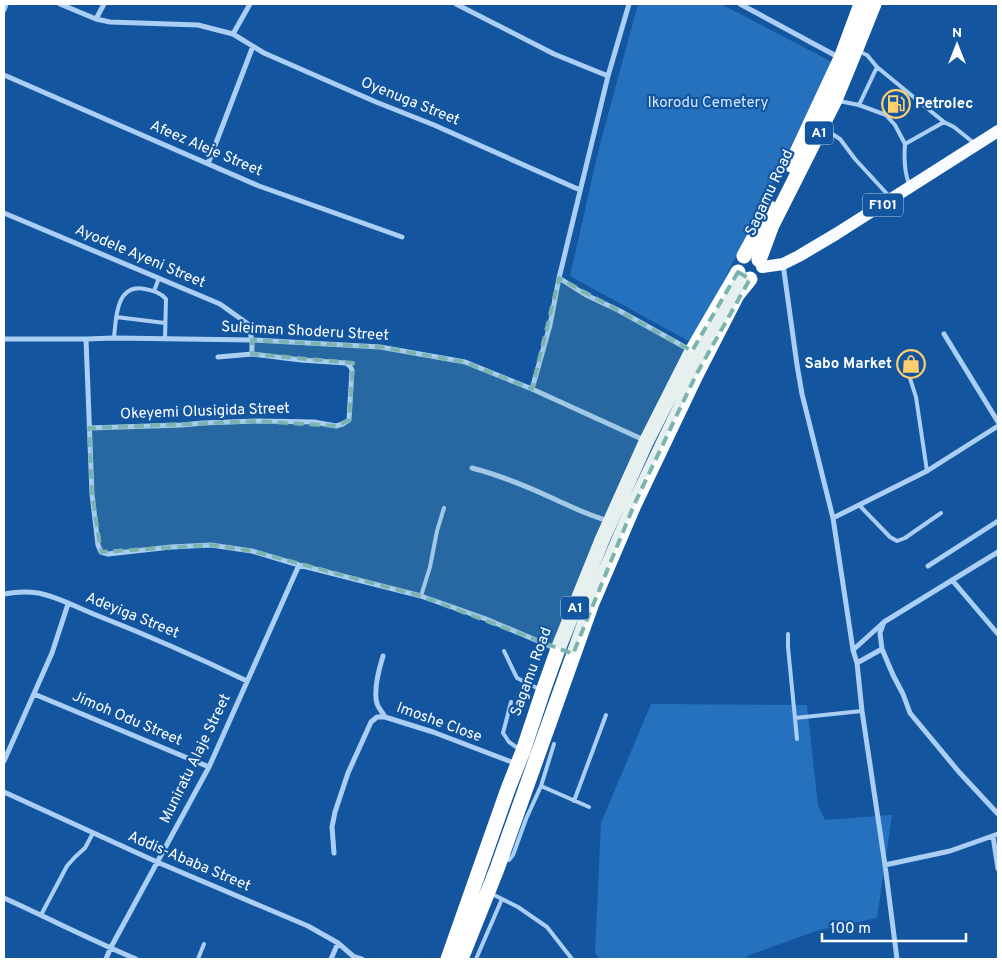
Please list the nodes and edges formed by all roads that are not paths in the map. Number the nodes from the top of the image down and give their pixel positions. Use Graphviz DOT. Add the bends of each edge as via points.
graph roads {
  1 [pos="6,4"];
  2 [pos="60,4"];
  3 [pos="104,4"];
  4 [pos="250,4"];
  5 [pos="456,4"];
  6 [pos="629,4"];
  7 [pos="740,4"];
  8 [pos="861,4"];
  9 [pos="874,4"];
  10 [pos="4,10"];
  11 [pos="96,19"];
  12 [pos="233,34"];
  13 [pos="253,46"];
  14 [pos="856,49"];
  15 [pos="841,58"];
  16 [pos="877,66"];
  17 [pos="4,75"];
  18 [pos="608,76"];
  19 [pos="835,100"];
  20 [pos="859,105"];
  21 [pos="944,122"];
  22 [pos="822,127"];
  23 [pos="998,131"];
  24 [pos="905,144"];
  25 [pos="976,145"];
  26 [pos="208,164"];
  27 [pos="911,188"];
  28 [pos="580,190"];
  29 [pos="892,199"];
  30 [pos="4,213"];
  31 [pos="402,237"];
  32 [pos="744,256"];
  33 [pos="760,264"];
  34 [pos="783,264"];
  35 [pos="744,276"];
  36 [pos="159,278"];
  37 [pos="559,278"];
  38 [pos="154,291"];
  39 [pos="116,317"];
  40 [pos="165,323"];
  41 [pos="944,334"];
  42 [pos="114,338"];
  43 [pos="4,339"];
  44 [pos="86,339"];
  45 [pos="165,339"];
  46 [pos="252,340"];
  47 [pos="692,351"];
  48 [pos="252,354"];
  49 [pos="218,357"];
  50 [pos="907,369"];
  51 [pos="532,389"];
  52 [pos="998,422"];
  53 [pos="998,426"];
  54 [pos="89,428"];
  55 [pos="646,442"];
  56 [pos="472,468"];
  57 [pos="927,471"];
  58 [pos="859,505"];
  59 [pos="444,508"];
  60 [pos="941,513"];
  61 [pos="833,518"];
  62 [pos="998,521"];
  63 [pos="610,522"];
  64 [pos="998,552"];
  65 [pos="299,565"];
  66 [pos="928,566"];
  67 [pos="952,580"];
  68 [pos="4,594"];
  69 [pos="421,596"];
  70 [pos="68,604"];
  71 [pos="884,622"];
  72 [pos="788,634"];
  73 [pos="998,634"];
  74 [pos="558,649"];
  75 [pos="882,649"];
  76 [pos="853,650"];
  77 [pos="504,651"];
  78 [pos="573,654"];
  79 [pos="383,656"];
  80 [pos="857,663"];
  81 [pos="247,681"];
  82 [pos="543,691"];
  83 [pos="34,694"];
  84 [pos="511,702"];
  85 [pos="862,711"];
  86 [pos="606,715"];
  87 [pos="385,717"];
  88 [pos="795,718"];
  89 [pos="797,739"];
  90 [pos="554,744"];
  91 [pos="520,758"];
  92 [pos="4,761"];
  93 [pos="209,767"];
  94 [pos="540,786"];
  95 [pos="4,792"];
  96 [pos="574,801"];
  97 [pos="589,807"];
  98 [pos="998,814"];
  99 [pos="93,833"];
  100 [pos="996,835"];
  101 [pos="334,854"];
  102 [pos="157,862"];
  103 [pos="482,862"];
  104 [pos="498,864"];
  105 [pos="885,865"];
  106 [pos="998,869"];
  107 [pos="488,892"];
  108 [pos="4,898"];
  109 [pos="502,899"];
  110 [pos="41,915"];
  111 [pos="338,943"];
  112 [pos="204,944"];
  113 [pos="110,949"];
  114 [pos="106,959"];
  115 [pos="136,959"];
  116 [pos="198,959"];
  117 [pos="331,959"];
  118 [pos="362,959"];
  119 [pos="448,959"];
  120 [pos="461,959"];
  121 [pos="476,959"];
  122 [pos="572,959"];
  123 [pos="897,959"];
  1 -- 10 [label="street"];
  2 -- 11 [label="street, Oyenuga Street"];
  3 -- 11 [label="street"];
  4 -- 12 [label="street"];
  5 -- 18 [label="street" via="554,54"];
  6 -- 18 [label="street"];
  7 -- 15 [label="street"];
  8 -- 15 [label="highway, Sagamu Road / A1"];
  9 -- 14 [label="highway, Sagamu Road / A1"];
  11 -- 12 [label="street, Oyenuga Street" via="198,25"];
  12 -- 13 [label="street, Oyenuga Street"];
  13 -- 26 [label="street"];
  13 -- 28 [label="street, Oyenuga Street"];
  14 -- 16 [label="lane"];
  14 -- 19 [label="highway, Sagamu Road / A1"];
  15 -- 32 [label="highway, Sagamu Road / A1" via="785,180"];
  16 -- 20 [label="lane"];
  16 -- 21 [label="lane"];
  17 -- 26 [label="street, Afeez Aleje Street"];
  18 -- 28 [label="street"];
  19 -- 20 [label="lane"];
  19 -- 22 [label="highway, Sagamu Road / A1"];
  20 -- 24 [label="lane" via="886,116"];
  21 -- 24 [label="lane"];
  21 -- 25 [label="lane"];
  22 -- 29 [label="lane" via="840,139"];
  22 -- 33 [label="highway, Sagamu Road / A1" via="772,226"];
  23 -- 25 [label="main road, F101"];
  24 -- 27 [label="lane" via="904,156"];
  25 -- 27 [label="main road, F101"];
  26 -- 31 [label="street, Afeez Aleje Street" via="259,186"];
  27 -- 29 [label="main road, F101"];
  28 -- 37 [label="street"];
  29 -- 34 [label="main road, F101"];
  30 -- 36 [label="street, Ayodele Ayeni Street"];
  32 -- 33 [label="highway" via="752,255"];
  32 -- 35 [label="highway, A1" via="737,265"];
  33 -- 34 [label="main road, F101"];
  33 -- 35 [label="highway, A1" via="761,272 755,278"];
  34 -- 61 [label="street" via="802,394"];
  35 -- 47 [label="highway, Sagamu Road / A1"];
  35 -- 78 [label="highway, A1" via="663,444 592,603"];
  36 -- 38 [label="lane"];
  36 -- 46 [label="street, Ayodele Ayeni Street" via="220,304 248,324"];
  37 -- 47 [label="street"];
  37 -- 51 [label="street" via="550,326"];
  38 -- 39 [label="lane" via="137,288 124,293"];
  38 -- 40 [label="lane" via="166,299"];
  39 -- 40 [label="lane"];
  39 -- 42 [label="lane"];
  40 -- 45 [label="lane"];
  41 -- 52 [label="street"];
  42 -- 44 [label="street, Suleiman Shoderu Street"];
  42 -- 45 [label="street, Suleiman Shoderu Street"];
  43 -- 44 [label="street, Suleiman Shoderu Street"];
  44 -- 54 [label="street"];
  45 -- 46 [label="street, Suleiman Shoderu Street"];
  46 -- 48 [label="street"];
  46 -- 51 [label="street, Suleiman Shoderu Street" via="380,347 465,362"];
  47 -- 55 [label="highway, Sagamu Road / A1"];
  48 -- 49 [label="street"];
  48 -- 54 [label="street, Okeyemi Olusigida Street" via="346,363 352,370 349,420 336,426 258,420"];
  50 -- 57 [label="lane" via="916,397"];
  51 -- 55 [label="street, Suleiman Shoderu Street"];
  53 -- 57 [label="street"];
  54 -- 65 [label="street" via="92,494 100,552 211,545 252,551"];
  55 -- 63 [label="highway, Sagamu Road / A1"];
  56 -- 63 [label="street"];
  57 -- 58 [label="street"];
  58 -- 60 [label="lane" via="897,541"];
  58 -- 61 [label="street"];
  59 -- 69 [label="lane"];
  61 -- 76 [label="street"];
  62 -- 66 [label="street"];
  63 -- 74 [label="highway, Sagamu Road / A1"];
  64 -- 67 [label="street"];
  65 -- 69 [label="street"];
  65 -- 81 [label="street, Muniratu Alaje Street"];
  67 -- 71 [label="street"];
  67 -- 73 [label="street"];
  68 -- 70 [label="street, Adeyiga Street" via="20,591 39,593"];
  69 -- 74 [label="street"];
  70 -- 81 [label="street, Adeyiga Street"];
  70 -- 83 [label="street"];
  71 -- 75 [label="street" via="880,633"];
  71 -- 76 [label="street"];
  72 -- 88 [label="lane"];
  74 -- 78 [label="street"];
  74 -- 82 [label="highway, Sagamu Road / A1"];
  75 -- 80 [label="street"];
  75 -- 98 [label="street" via="910,713"];
  76 -- 80 [label="street"];
  77 -- 82 [label="lane" via="517,678"];
  78 -- 104 [label="highway, A1"];
  79 -- 87 [label="street" via="376,694 377,705"];
  80 -- 85 [label="street"];
  81 -- 93 [label="street, Muniratu Alaje Street"];
  82 -- 91 [label="highway, Sagamu Road / A1"];
  83 -- 92 [label="street"];
  83 -- 93 [label="street, Jimoh Odu Street"];
  84 -- 91 [label="lane" via="503,733"];
  85 -- 88 [label="lane"];
  85 -- 105 [label="street"];
  86 -- 96 [label="lane"];
  87 -- 91 [label="street, Imoshe Close"];
  87 -- 101 [label="street, Imoshe Close" via="377,717 371,722 348,773 332,827"];
  88 -- 89 [label="lane"];
  90 -- 94 [label="lane"];
  91 -- 103 [label="highway, Sagamu Road / A1"];
  93 -- 102 [label="street, Muniratu Alaje Street"];
  94 -- 96 [label="lane"];
  94 -- 104 [label="lane" via="513,855"];
  95 -- 99 [label="street, Addis-Ababa Street"];
  96 -- 97 [label="lane"];
  99 -- 102 [label="street, Addis-Ababa Street"];
  99 -- 110 [label="lane" via="85,848 67,866"];
  100 -- 105 [label="street" via="950,851"];
  100 -- 106 [label="street"];
  102 -- 111 [label="street, Addis-Ababa Street" via="308,926"];
  102 -- 113 [label="street, Muniratu Alaje Street"];
  103 -- 104 [label="highway"];
  103 -- 119 [label="highway, Sagamu Road / A1"];
  104 -- 107 [label="highway, A1"];
  105 -- 123 [label="street"];
  107 -- 109 [label="lane"];
  107 -- 120 [label="highway, A1"];
  108 -- 110 [label="street"];
  109 -- 121 [label="lane"];
  109 -- 122 [label="lane" via="547,926"];
  110 -- 113 [label="street"];
  111 -- 117 [label="street"];
  111 -- 118 [label="street, Addis-Ababa Street"];
  112 -- 116 [label="lane"];
  113 -- 114 [label="street, Muniratu Alaje Street"];
  113 -- 115 [label="street"];
}
